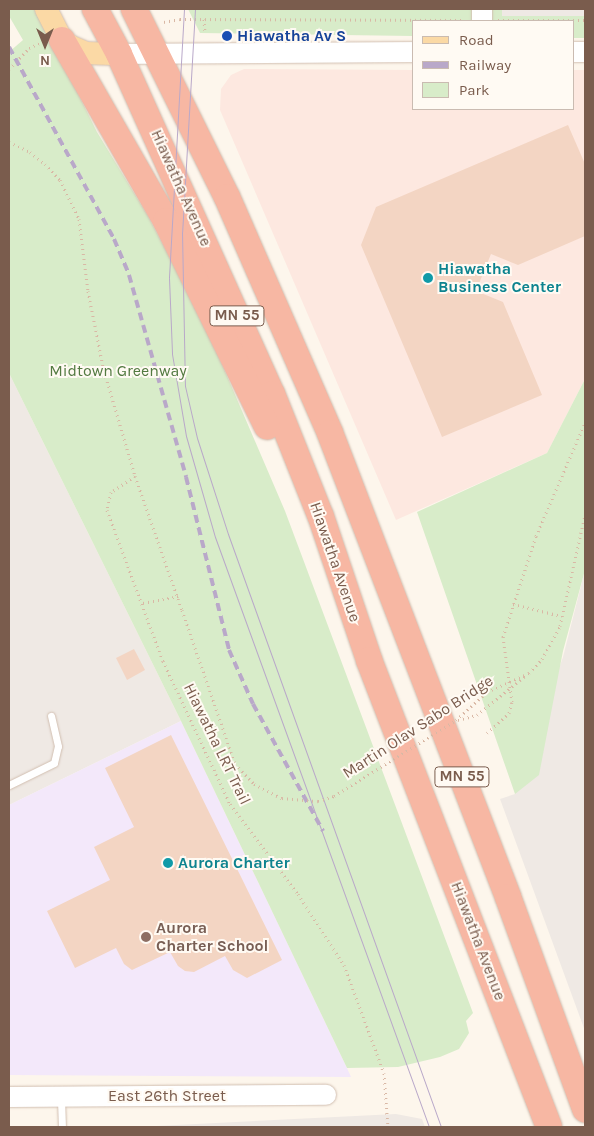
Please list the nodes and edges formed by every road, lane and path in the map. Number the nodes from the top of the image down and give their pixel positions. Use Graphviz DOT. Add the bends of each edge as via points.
graph roads {
  1 [pos="46,9"];
  2 [pos="95,9"];
  3 [pos="134,9"];
  4 [pos="482,17"];
  5 [pos="180,19"];
  6 [pos="204,19"];
  7 [pos="585,20"];
  8 [pos="205,32"];
  9 [pos="56,41"];
  10 [pos="412,52"];
  11 [pos="155,53"];
  12 [pos="120,54"];
  13 [pos="9,69"];
  14 [pos="9,142"];
  15 [pos="585,423"];
  16 [pos="135,476"];
  17 [pos="585,515"];
  18 [pos="342,583"];
  19 [pos="178,596"];
  20 [pos="143,604"];
  21 [pos="513,604"];
  22 [pos="562,616"];
  23 [pos="529,673"];
  24 [pos="51,716"];
  25 [pos="456,720"];
  26 [pos="487,733"];
  27 [pos="9,785"];
  28 [pos="326,1095"];
  29 [pos="9,1097"];
  30 [pos="62,1097"];
  31 [pos="582,1101"];
  32 [pos="62,1127"];
  33 [pos="388,1127"];
  34 [pos="549,1127"];
  1 -- 9 [label="main road"];
  2 -- 12 [label="highway, Hiawatha Avenue / MN 55"];
  3 -- 11 [label="highway, MN 55"];
  4 -- 6 [label="path"];
  4 -- 7 [label="path"];
  5 -- 6 [label="path"];
  6 -- 8 [label="path"];
  9 -- 12 [label="main road" via="86,52"];
  9 -- 13 [label="path" via="38,42"];
  9 -- 18 [label="highway" via="166,222"];
  10 -- 11 [label="street"];
  11 -- 12 [label="street"];
  11 -- 31 [label="highway, MN 55" via="227,197 330,433 505,888"];
  12 -- 18 [label="highway, Hiawatha Avenue / MN 55" via="272,394 321,516"];
  14 -- 16 [label="path" via="30,152 60,180 79,218 94,329"];
  15 -- 21 [label="path" via="536,536"];
  16 -- 19 [label="path"];
  16 -- 20 [label="path, Hiawatha LRT Trail" via="111,492 107,510"];
  17 -- 22 [label="path, Martin Olav Sabo Bridge"];
  18 -- 34 [label="highway, Hiawatha Avenue / MN 55"];
  19 -- 20 [label="path"];
  19 -- 25 [label="path, Martin Olav Sabo Bridge, bridge" via="235,764 249,780 268,793 296,801 318,801 334,796"];
  20 -- 33 [label="path, Hiawatha LRT Trail" via="166,669 230,804 298,894 344,965 384,1073"];
  21 -- 22 [label="path"];
  21 -- 26 [label="path" via="502,648 512,702 509,712"];
  22 -- 23 [label="path, Martin Olav Sabo Bridge" via="553,641"];
  23 -- 25 [label="path, Martin Olav Sabo Bridge, bridge" via="487,692"];
  23 -- 25 [label="path, bridge" via="478,715"];
  24 -- 27 [label="lane" via="58,746 54,763"];
  28 -- 30 [label="street, East 26th Street"];
  29 -- 30 [label="street, East 26th Street"];
  30 -- 32 [label="lane"];
}
